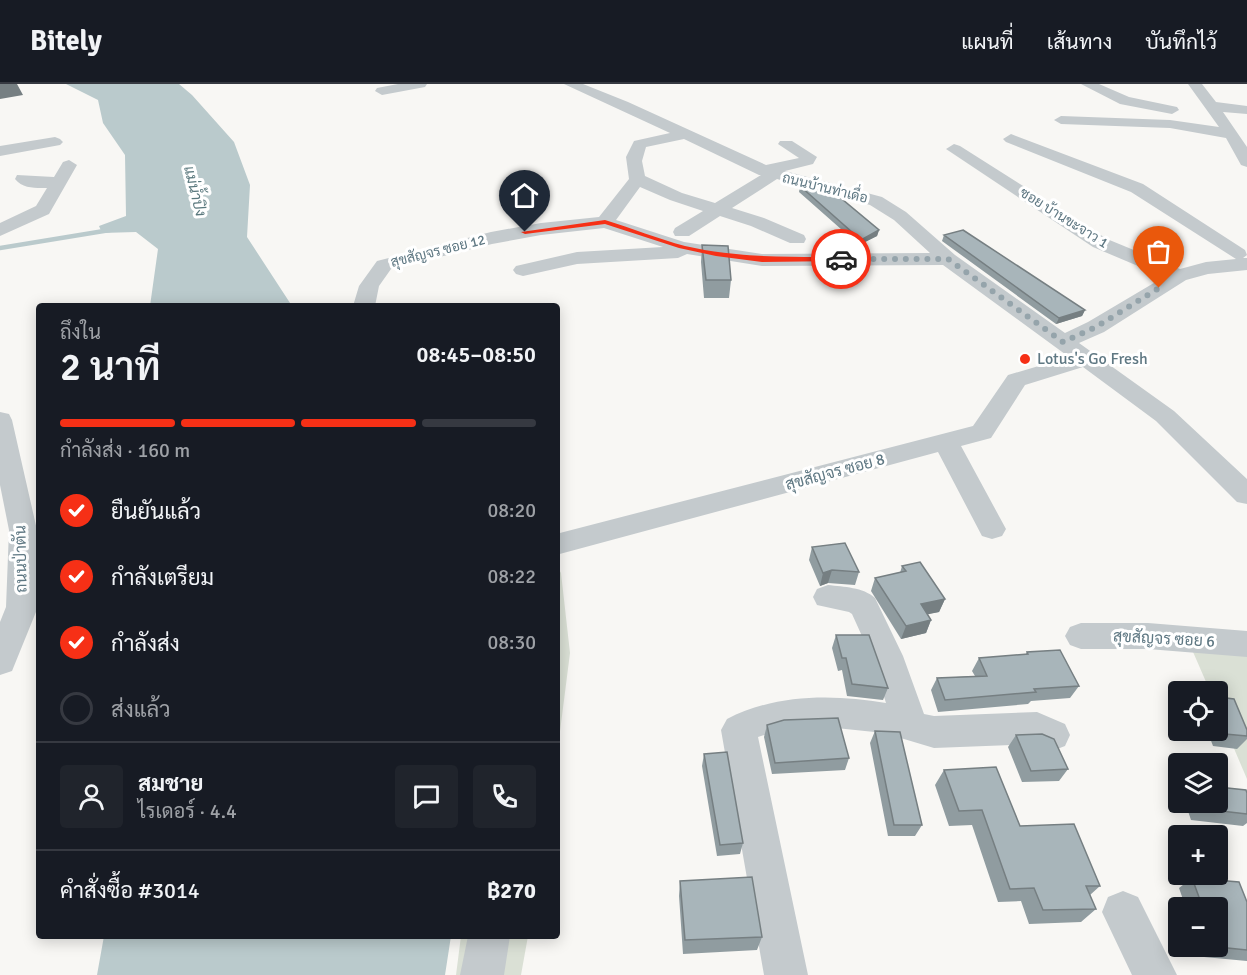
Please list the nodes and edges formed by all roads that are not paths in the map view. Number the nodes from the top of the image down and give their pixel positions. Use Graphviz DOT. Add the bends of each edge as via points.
graph roads {
  1 [pos="420,84"];
  2 [pos="571,84"];
  3 [pos="1088,84"];
  4 [pos="1195,84"];
  5 [pos="382,91"];
  6 [pos="1247,110"];
  7 [pos="1214,111"];
  8 [pos="1060,117"];
  9 [pos="686,134"];
  10 [pos="1011,139"];
  11 [pos="56,142"];
  12 [pos="1239,142"];
  13 [pos="786,144"];
  14 [pos="954,149"];
  15 [pos="0,151"];
  16 [pos="1247,162"];
  17 [pos="69,165"];
  18 [pos="769,173"];
  19 [pos="23,179"];
  20 [pos="637,179"];
  21 [pos="60,182"];
  22 [pos="715,210"];
  23 [pos="605,222"];
  24 [pos="0,230"];
  25 [pos="682,232"];
  26 [pos="1247,236"];
  27 [pos="797,239"];
  28 [pos="701,251"];
  29 [pos="948,259"];
  30 [pos="1243,262"];
  31 [pos="523,270"];
  32 [pos="1179,276"];
  33 [pos="365,303"];
  34 [pos="1063,342"];
  35 [pos="1086,358"];
  36 [pos="1,425"];
  37 [pos="946,442"];
  38 [pos="1247,495"];
  39 [pos="9,505"];
  40 [pos="992,529"];
  41 [pos="560,544"];
  42 [pos="828,597"];
  43 [pos="1081,636"];
  44 [pos="1247,644"];
  45 [pos="0,661"];
  46 [pos="911,726"];
  47 [pos="1052,735"];
  48 [pos="1123,912"];
  49 [pos="488,939"];
  50 [pos="482,975"];
  51 [pos="786,975"];
  52 [pos="1155,975"];
  1 -- 5 [label="street"];
  2 -- 9 [label="street, ถนนบ้านท่าเดื่อ"];
  3 -- 7 [label="street" via="1125,101 1188,112"];
  4 -- 7 [label="street"];
  6 -- 7 [label="street"];
  7 -- 12 [label="street"];
  8 -- 12 [label="street" via="1170,124"];
  9 -- 18 [label="street, ถนนบ้านท่าเดื่อ"];
  9 -- 20 [label="street" via="640,144 633,159"];
  10 -- 30 [label="street" via="1137,188"];
  11 -- 15 [label="street"];
  12 -- 16 [label="street"];
  13 -- 18 [label="street" via="809,157 807,161"];
  14 -- 32 [label="street, ซอย บ้านขะจาว 1" via="1100,243"];
  17 -- 21 [label="street"];
  18 -- 22 [label="street"];
  18 -- 29 [label="street, ถนนบ้านท่าเดื่อ" via="876,201 900,216"];
  19 -- 21 [label="street" via="33,183"];
  20 -- 22 [label="street"];
  20 -- 23 [label="street"];
  21 -- 24 [label="street" via="43,210"];
  22 -- 25 [label="street"];
  22 -- 27 [label="street" via="780,229"];
  23 -- 28 [label="street"];
  23 -- 33 [label="street, สุขสัญจร ซอย 12" via="491,238 384,265 369,286"];
  26 -- 30 [label="street" via="1239,245"];
  28 -- 29 [label="street" via="762,260"];
  28 -- 31 [label="street" via="577,258"];
  29 -- 34 [label="street, ถนนบ้านท่าเดื่อ"];
  30 -- 32 [label="street"];
  32 -- 34 [label="street" via="1096,327"];
  34 -- 35 [label="street, ถนนบ้านท่าเดื่อ"];
  35 -- 37 [label="street, สุขสัญจร ซอย 8" via="1016,380 982,432"];
  35 -- 38 [label="street, ถนนบ้านท่าเดื่อ" via="1165,416"];
  36 -- 39 [label="street, ถนนป่าตัน"];
  37 -- 40 [label="street"];
  37 -- 41 [label="street, สุขสัญจร ซอย 8"];
  39 -- 45 [label="street, ถนนป่าตัน" via="23,531 21,607"];
  42 -- 46 [label="street" via="858,601 864,607 887,656"];
  43 -- 44 [label="street, สุขสัญจร ซอย 6" via="1148,636"];
  46 -- 47 [label="street" via="934,732 1037,728"];
  46 -- 51 [label="street" via="884,718 836,713 780,715 740,730"];
  48 -- 52 [label="street"];
  49 -- 50 [label="street"];
}
